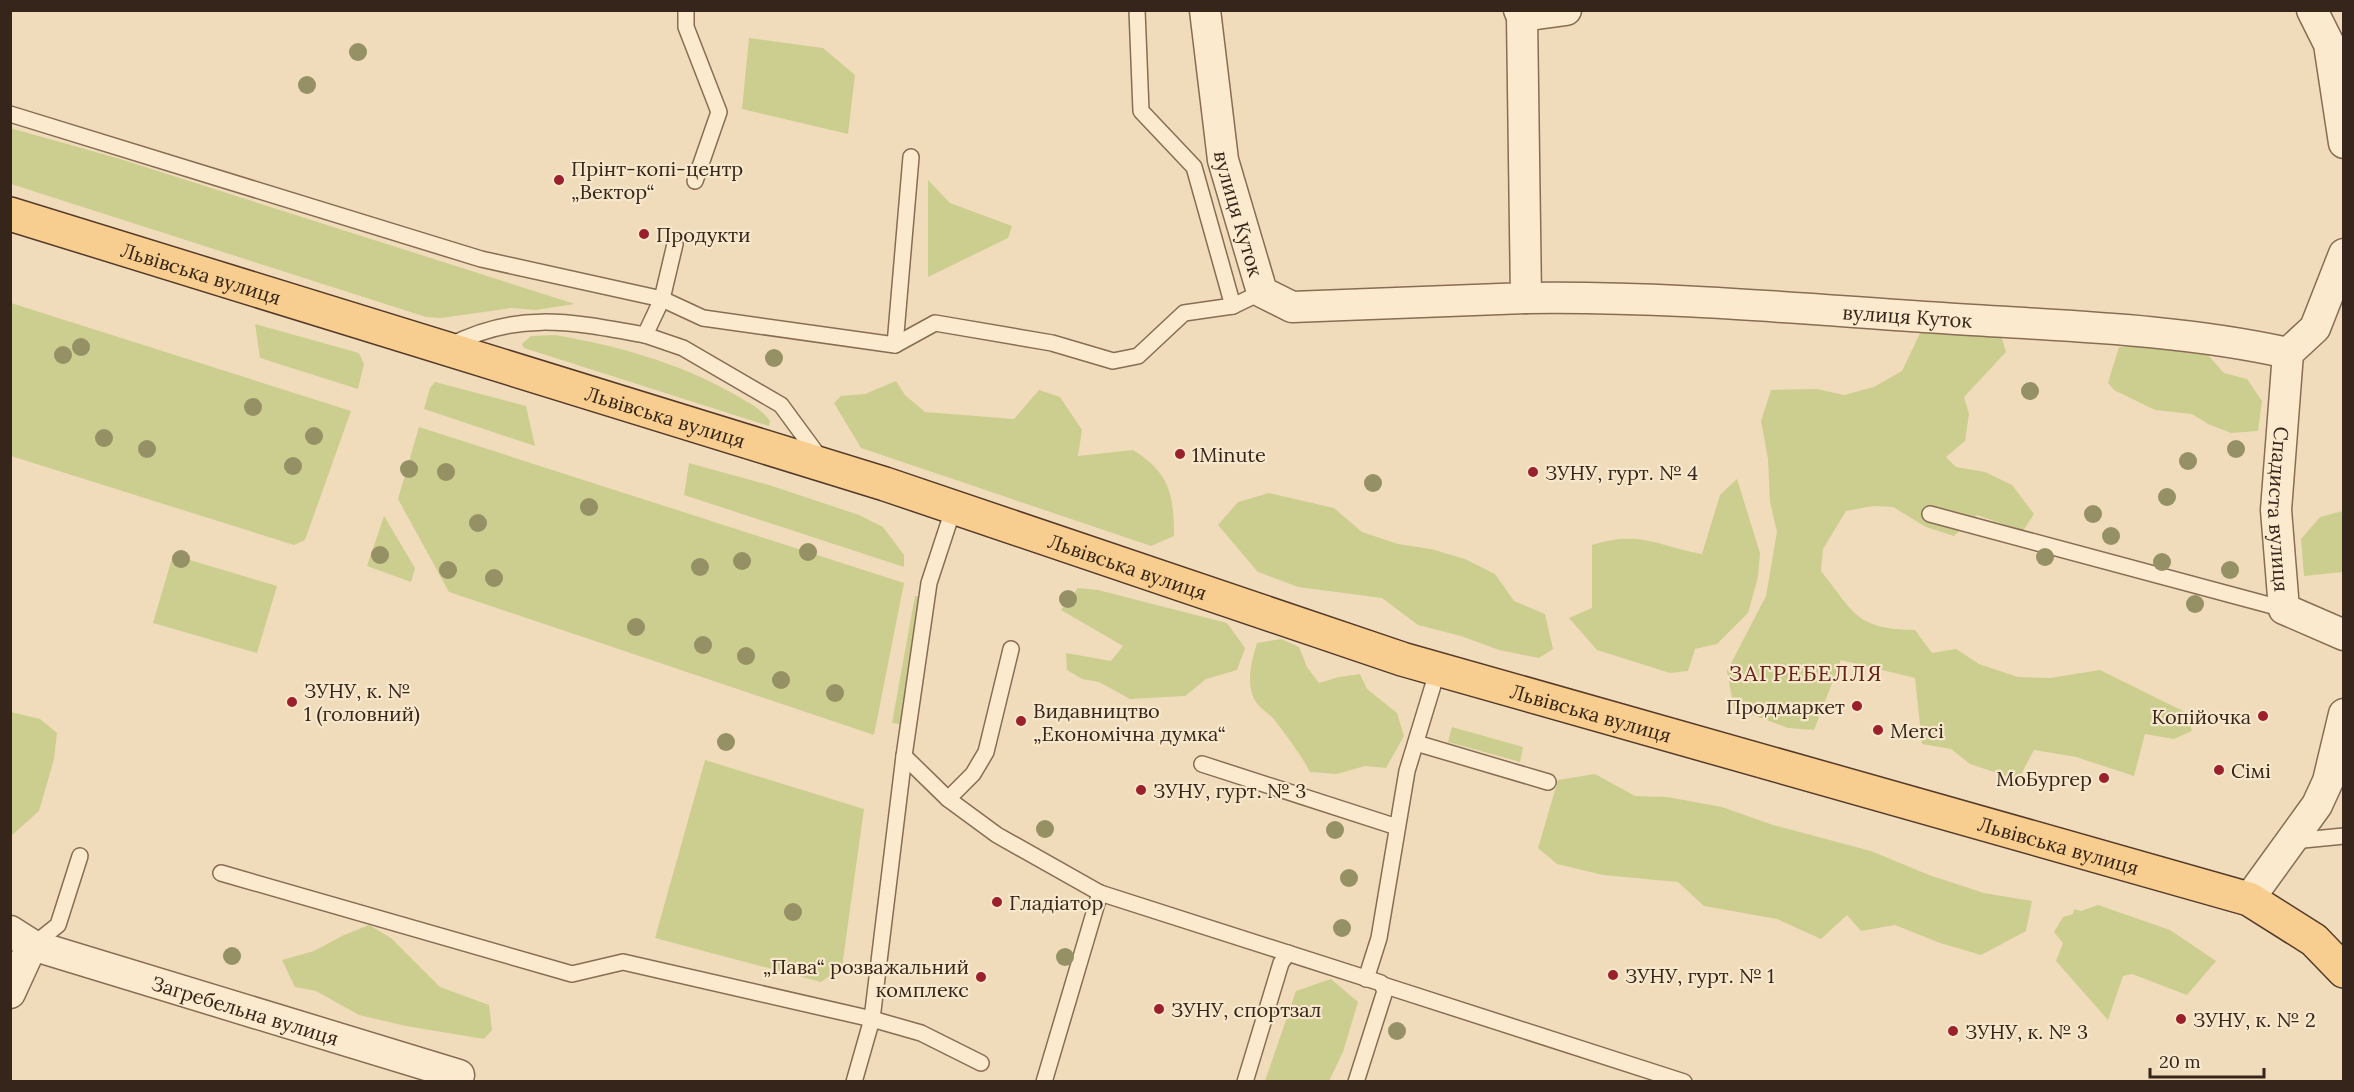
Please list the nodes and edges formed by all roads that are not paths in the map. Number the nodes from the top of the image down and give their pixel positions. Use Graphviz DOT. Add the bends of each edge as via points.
graph roads {
  1 [pos="686,10"];
  2 [pos="1137,10"];
  3 [pos="1205,10"];
  4 [pos="1566,10"];
  5 [pos="2312,10"];
  6 [pos="1520,13"];
  7 [pos="10,114"];
  8 [pos="2343,143"];
  9 [pos="911,157"];
  10 [pos="696,181"];
  11 [pos="10,214"];
  12 [pos="675,244"];
  13 [pos="2343,254"];
  14 [pos="1262,292"];
  15 [pos="1526,298"];
  16 [pos="662,299"];
  17 [pos="1233,306"];
  18 [pos="645,335"];
  19 [pos="895,345"];
  20 [pos="446,348"];
  21 [pos="2288,353"];
  22 [pos="826,465"];
  23 [pos="954,507"];
  24 [pos="1930,514"];
  25 [pos="2284,609"];
  26 [pos="2343,635"];
  27 [pos="1011,649"];
  28 [pos="1438,669"];
  29 [pos="2343,714"];
  30 [pos="1416,743"];
  31 [pos="904,756"];
  32 [pos="1202,764"];
  33 [pos="1548,782"];
  34 [pos="948,799"];
  35 [pos="1397,827"];
  36 [pos="2343,836"];
  37 [pos="2291,841"];
  38 [pos="80,856"];
  39 [pos="221,873"];
  40 [pos="1100,893"];
  41 [pos="2249,899"];
  42 [pos="21,938"];
  43 [pos="1288,953"];
  44 [pos="2343,971"];
  45 [pos="1366,979"];
  46 [pos="1383,985"];
  47 [pos="10,993"];
  48 [pos="872,1019"];
  49 [pos="981,1063"];
  50 [pos="459,1075"];
  51 [pos="854,1082"];
  52 [pos="1044,1082"];
  53 [pos="1245,1082"];
  54 [pos="1356,1082"];
  55 [pos="1684,1082"];
  1 -- 10 [label="lane" via="686,27 719,112"];
  2 -- 17 [label="lane" via="1141,111 1194,167"];
  3 -- 14 [label="street, вулиця Куток" via="1223,160"];
  4 -- 6 [label="street"];
  5 -- 8 [label="street" via="2329,44"];
  6 -- 15 [label="street"];
  7 -- 16 [label="lane" via="481,259"];
  9 -- 19 [label="lane"];
  11 -- 20 [label="main road, Львівська вулиця"];
  12 -- 16 [label="lane"];
  13 -- 21 [label="street" via="2315,328"];
  14 -- 15 [label="street, вулиця Куток" via="1292,307"];
  14 -- 17 [label="lane"];
  15 -- 21 [label="street, вулиця Куток" via="1668,298 2090,328 2243,343"];
  16 -- 18 [label="lane"];
  16 -- 19 [label="lane" via="703,318"];
  17 -- 19 [label="lane" via="1184,313 1138,356 1113,361 1052,343 935,323"];
  18 -- 20 [label="lane" via="571,321 527,322 475,332"];
  18 -- 22 [label="lane" via="683,348 782,405"];
  20 -- 22 [label="main road, Львівська вулиця"];
  21 -- 25 [label="street, Спадиста вулиця" via="2276,510"];
  22 -- 23 [label="main road, Львівська вулиця"];
  23 -- 28 [label="main road, Львівська вулиця"];
  23 -- 31 [label="lane" via="929,583"];
  24 -- 25 [label="lane"];
  25 -- 26 [label="street, Спадиста вулиця"];
  27 -- 34 [label="lane" via="986,752 973,774"];
  28 -- 30 [label="lane"];
  28 -- 41 [label="main road, Львівська вулиця"];
  29 -- 37 [label="street" via="2328,781 2317,805"];
  30 -- 33 [label="lane"];
  30 -- 35 [label="lane"];
  31 -- 34 [label="lane"];
  31 -- 48 [label="lane"];
  32 -- 35 [label="lane"];
  34 -- 40 [label="lane" via="997,835"];
  35 -- 45 [label="lane" via="1378,938"];
  36 -- 37 [label="lane"];
  37 -- 41 [label="street"];
  38 -- 42 [label="lane" via="58,925"];
  39 -- 48 [label="lane" via="572,974 623,962"];
  40 -- 43 [label="lane"];
  40 -- 52 [label="lane"];
  41 -- 44 [label="main road, Львівська вулиця" via="2314,940"];
  42 -- 47 [label="street"];
  42 -- 50 [label="street, Загребельна вулиця"];
  43 -- 45 [label="lane"];
  43 -- 53 [label="lane" via="1281,963"];
  45 -- 46 [label="lane"];
  46 -- 54 [label="lane" via="1385,992"];
  46 -- 55 [label="lane"];
  48 -- 49 [label="lane" via="921,1034"];
  48 -- 51 [label="lane"];
}
